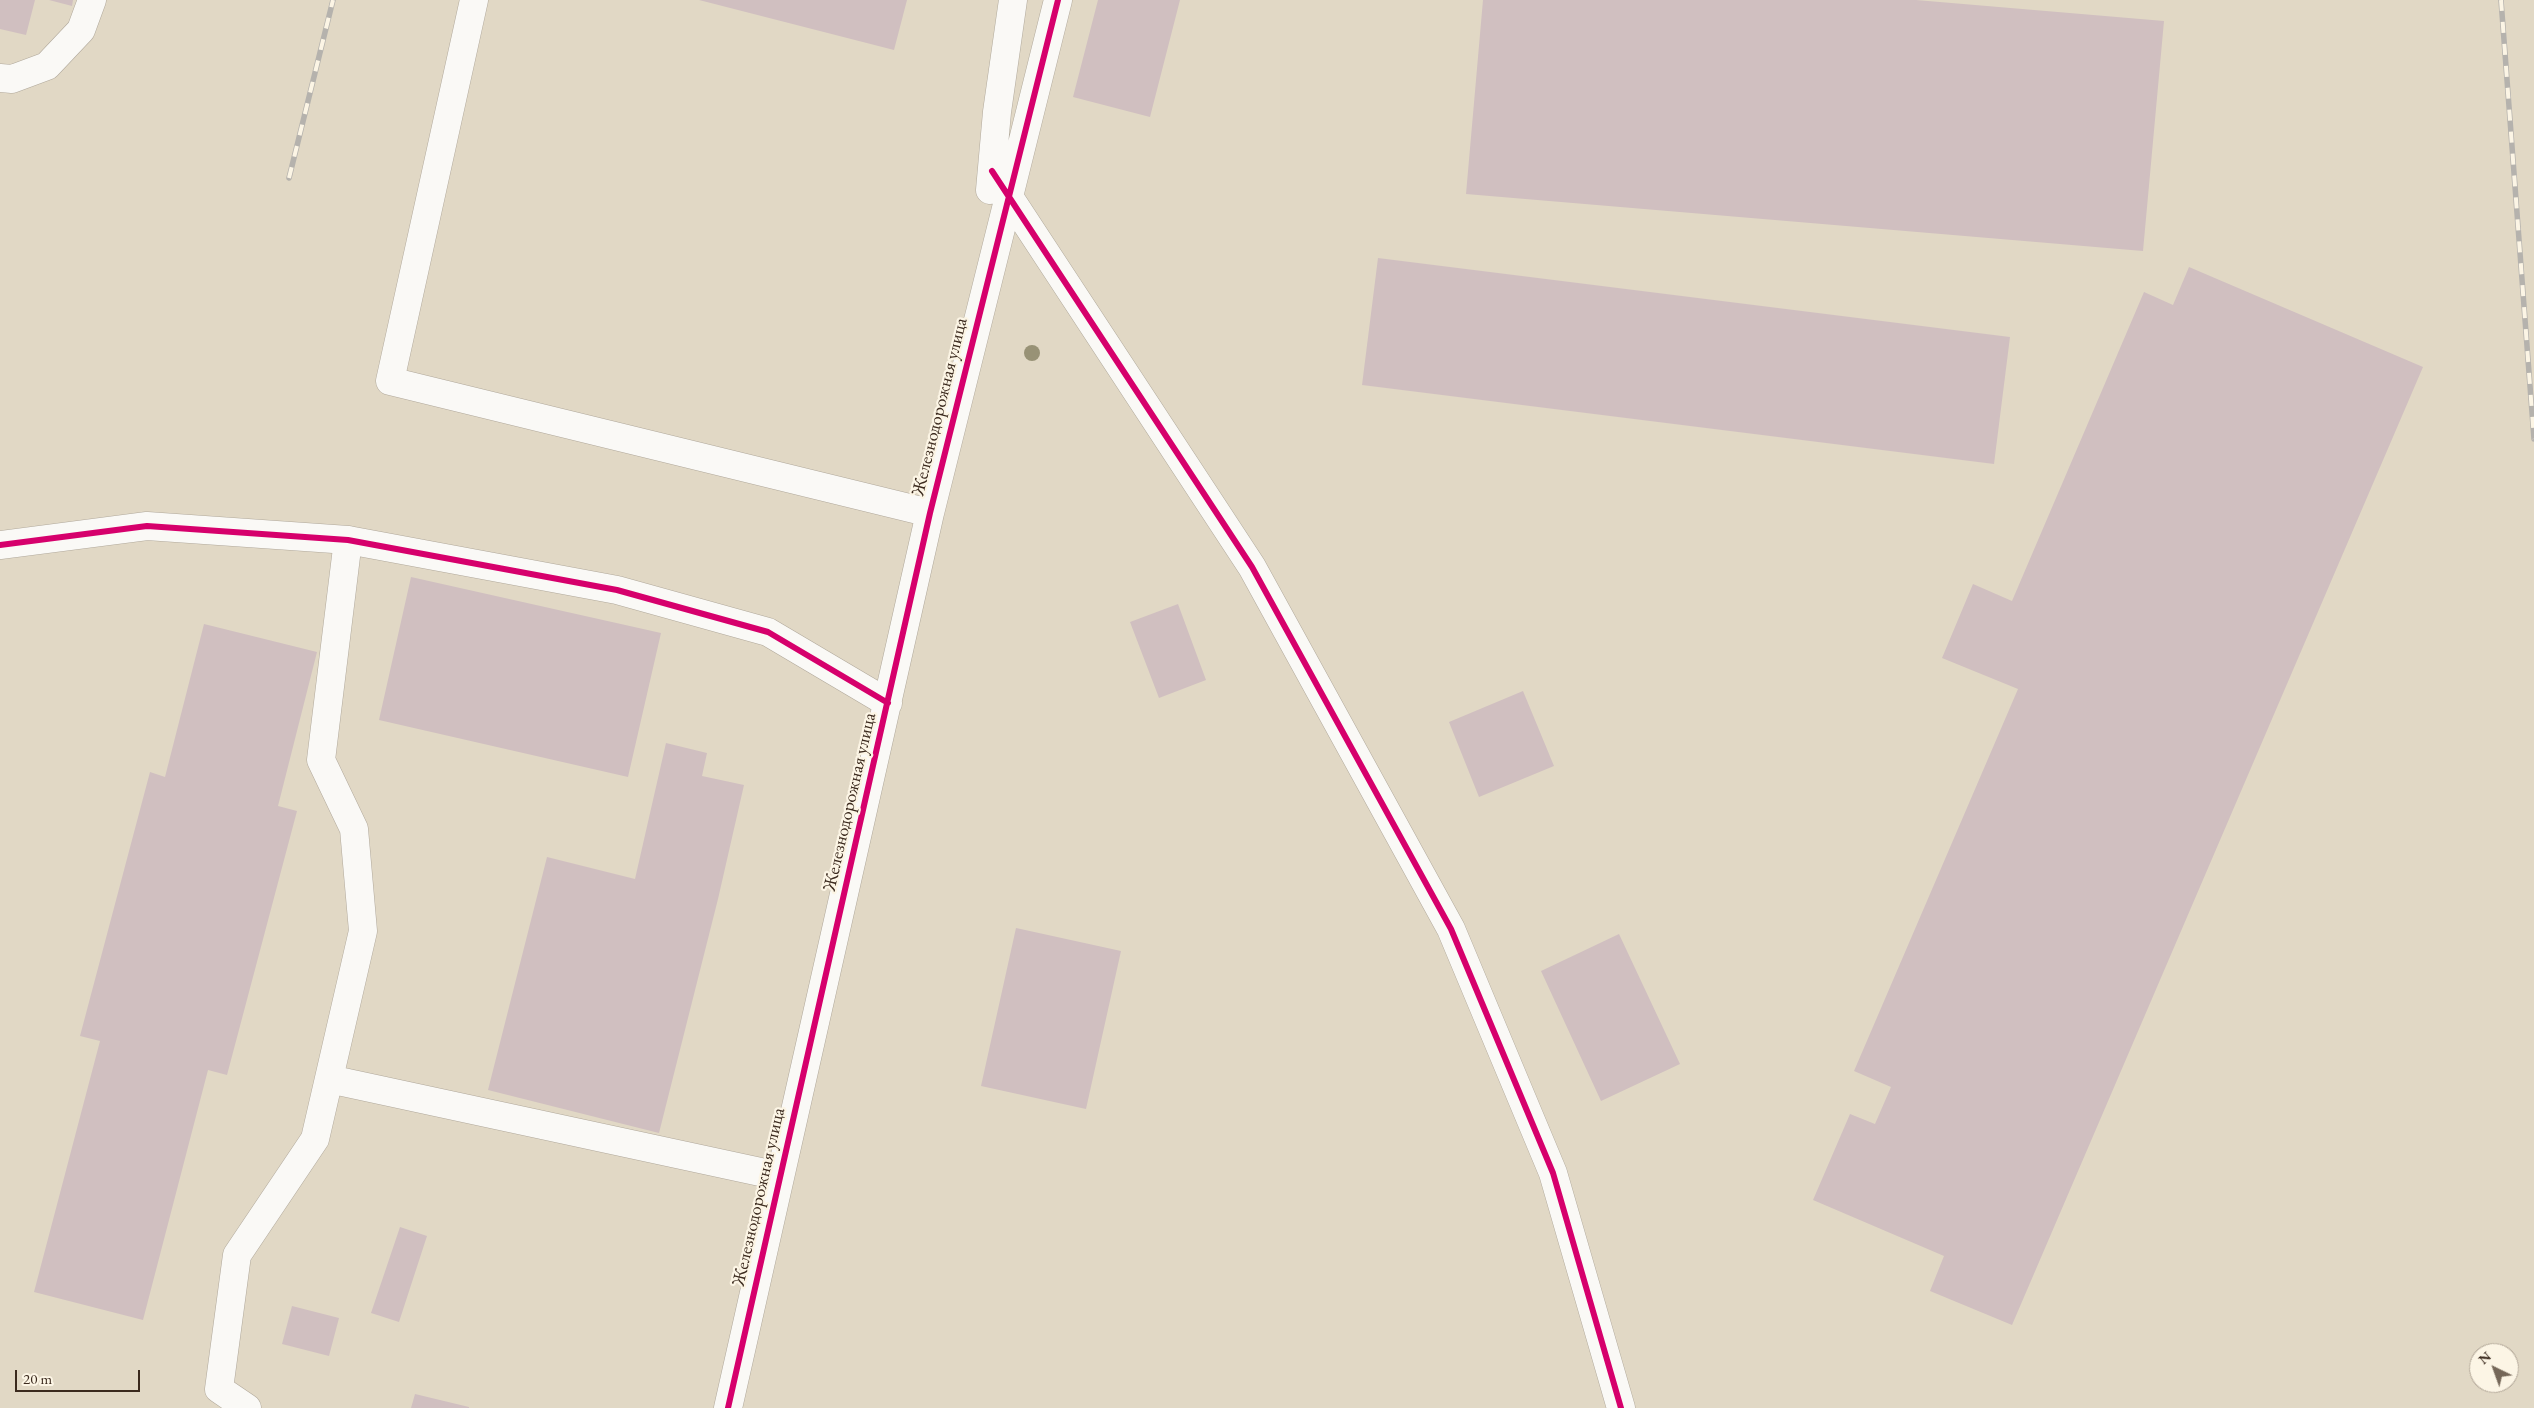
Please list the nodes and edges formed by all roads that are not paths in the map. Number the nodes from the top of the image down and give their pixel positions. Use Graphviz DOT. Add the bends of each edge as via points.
graph roads {
  1 [pos="92,0"];
  2 [pos="474,0"];
  3 [pos="1013,0"];
  4 [pos="1058,0"];
  5 [pos="0,78"];
  6 [pos="992,171"];
  7 [pos="1008,194"];
  8 [pos="978,316"];
  9 [pos="930,514"];
  10 [pos="348,540"];
  11 [pos="0,545"];
  12 [pos="888,703"];
  13 [pos="329,1079"];
  14 [pos="779,1176"];
  15 [pos="213,1399"];
  16 [pos="247,1408"];
  17 [pos="728,1408"];
  18 [pos="1621,1408"];
  1 -- 5 [label="street" via="81,30 47,66 12,79"];
  2 -- 9 [label="street" via="390,380"];
  3 -- 6 [label="street, Железнодорожная улица"];
  4 -- 7 [label="street, Железнодорожная улица"];
  6 -- 7 [label="street"];
  6 -- 8 [label="street, Железнодорожная улица"];
  7 -- 8 [label="street, Железнодорожная улица"];
  7 -- 18 [label="street" via="1252,567 1451,929 1553,1173"];
  8 -- 9 [label="street, Железнодорожная улица"];
  9 -- 12 [label="street, Железнодорожная улица"];
  10 -- 11 [label="street" via="147,526"];
  10 -- 12 [label="street" via="617,590 768,632"];
  10 -- 13 [label="street" via="321,760 354,829 362,931"];
  12 -- 14 [label="street, Железнодорожная улица"];
  13 -- 14 [label="street"];
  13 -- 15 [label="street" via="315,1139 237,1255"];
  14 -- 17 [label="street, Железнодорожная улица"];
  15 -- 16 [label="street"];
}
